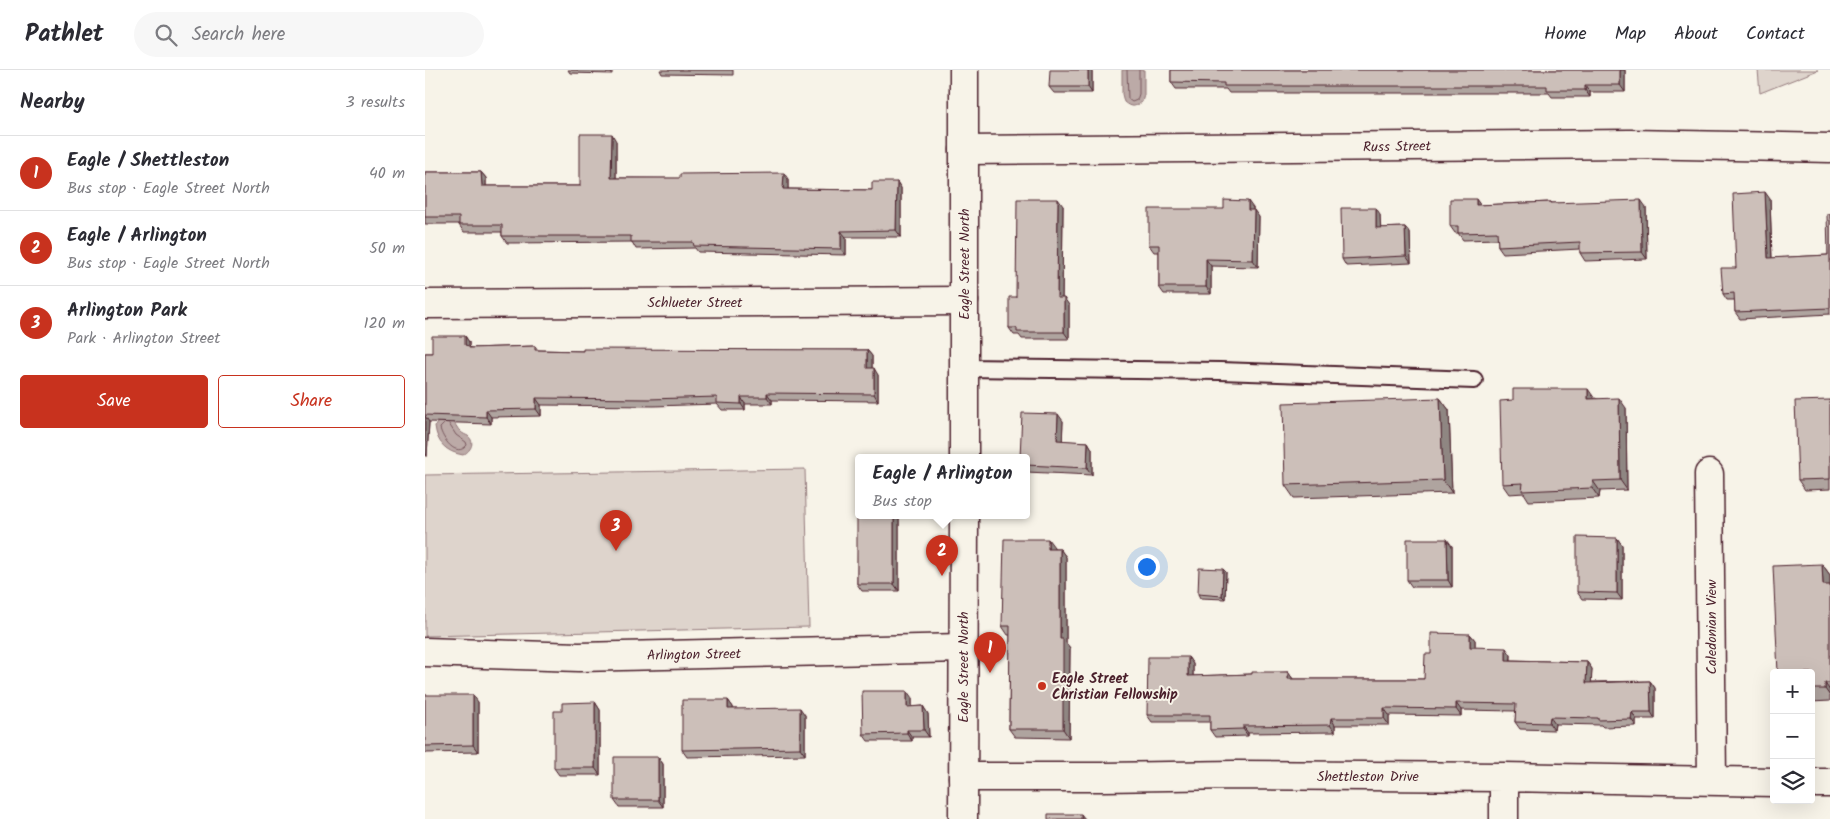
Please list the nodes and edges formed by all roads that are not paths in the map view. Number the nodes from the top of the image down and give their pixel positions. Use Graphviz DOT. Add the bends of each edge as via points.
graph roads {
  1 [pos="964,70"];
  2 [pos="1830,148"];
  3 [pos="964,150"];
  4 [pos="965,301"];
  5 [pos="425,304"];
  6 [pos="964,368"];
  7 [pos="1474,380"];
  8 [pos="964,454"];
  9 [pos="1709,474"];
  10 [pos="964,519"];
  11 [pos="963,648"];
  12 [pos="425,652"];
  13 [pos="963,777"];
  14 [pos="1504,777"];
  15 [pos="1712,781"];
  16 [pos="1770,782"];
  17 [pos="1815,782"];
  18 [pos="1830,783"];
  19 [pos="963,819"];
  20 [pos="1504,819"];
  1 -- 3 [label="street, Eagle Street North"];
  2 -- 3 [label="street, Russ Street" via="1630,144"];
  3 -- 4 [label="street, Eagle Street North"];
  4 -- 5 [label="street, Schlueter Street"];
  4 -- 6 [label="street, Eagle Street North"];
  6 -- 7 [label="lane" via="1220,371"];
  6 -- 8 [label="street, Eagle Street North"];
  9 -- 15 [label="street, Caledonian View"];
  10 -- 11 [label="street, Eagle Street North"];
  11 -- 12 [label="street, Arlington Street" via="579,657"];
  11 -- 13 [label="street, Eagle Street North"];
  13 -- 14 [label="street, Shettleston Drive"];
  13 -- 19 [label="street, Eagle Street North"];
  14 -- 15 [label="street, Shettleston Drive"];
  14 -- 20 [label="street"];
  15 -- 16 [label="street, Shettleston Drive"];
  17 -- 18 [label="street"];
}
